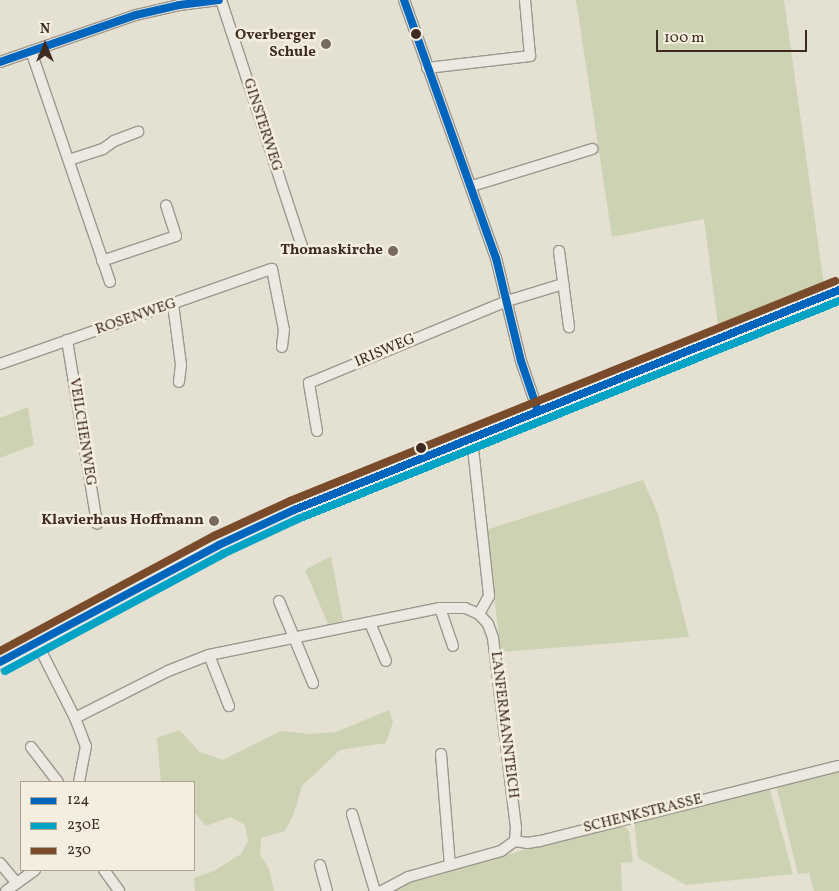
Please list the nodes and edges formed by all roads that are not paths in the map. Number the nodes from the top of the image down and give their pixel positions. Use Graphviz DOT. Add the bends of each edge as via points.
graph roads {
  1 [pos="220,0"];
  2 [pos="404,0"];
  3 [pos="525,0"];
  4 [pos="31,51"];
  5 [pos="0,62"];
  6 [pos="427,68"];
  7 [pos="138,132"];
  8 [pos="592,149"];
  9 [pos="69,160"];
  10 [pos="472,186"];
  11 [pos="166,206"];
  12 [pos="303,250"];
  13 [pos="559,251"];
  14 [pos="102,262"];
  15 [pos="110,282"];
  16 [pos="563,284"];
  17 [pos="839,290"];
  18 [pos="507,301"];
  19 [pos="173,304"];
  20 [pos="569,327"];
  21 [pos="67,340"];
  22 [pos="282,347"];
  23 [pos="0,364"];
  24 [pos="180,382"];
  25 [pos="538,411"];
  26 [pos="317,431"];
  27 [pos="472,439"];
  28 [pos="97,524"];
  29 [pos="279,600"];
  30 [pos="440,608"];
  31 [pos="480,614"];
  32 [pos="370,623"];
  33 [pos="295,638"];
  34 [pos="36,643"];
  35 [pos="453,646"];
  36 [pos="209,655"];
  37 [pos="386,661"];
  38 [pos="0,662"];
  39 [pos="313,683"];
  40 [pos="229,706"];
  41 [pos="75,718"];
  42 [pos="31,747"];
  43 [pos="441,754"];
  44 [pos="839,766"];
  45 [pos="57,781"];
  46 [pos="79,781"];
  47 [pos="352,814"];
  48 [pos="515,841"];
  49 [pos="0,863"];
  50 [pos="320,865"];
  51 [pos="450,865"];
  52 [pos="34,871"];
  53 [pos="105,871"];
  54 [pos="17,883"];
  55 [pos="6,891"];
  56 [pos="118,891"];
  57 [pos="327,891"];
  58 [pos="375,891"];
  59 [pos="382,891"];
  1 -- 4 [label="street" via="136,15"];
  1 -- 12 [label="street, GINSTERWEG"];
  2 -- 6 [label="street"];
  3 -- 6 [label="street" via="530,56"];
  4 -- 5 [label="street"];
  4 -- 9 [label="street"];
  6 -- 10 [label="street"];
  7 -- 9 [label="street" via="114,141 104,149"];
  8 -- 10 [label="street"];
  9 -- 14 [label="street"];
  10 -- 18 [label="street"];
  11 -- 14 [label="street" via="176,236"];
  13 -- 16 [label="street"];
  14 -- 15 [label="street"];
  16 -- 18 [label="street"];
  16 -- 20 [label="street"];
  17 -- 25 [label="main road"];
  18 -- 25 [label="street"];
  18 -- 26 [label="street, IRISWEG" via="309,383"];
  19 -- 21 [label="street, ROSENWEG"];
  19 -- 22 [label="street, ROSENWEG" via="272,269 284,330"];
  19 -- 24 [label="street" via="181,365"];
  21 -- 23 [label="street, ROSENWEG"];
  21 -- 28 [label="street, VEILCHENWEG"];
  25 -- 27 [label="main road"];
  27 -- 31 [label="street" via="489,596"];
  27 -- 34 [label="main road" via="253,528"];
  29 -- 33 [label="street"];
  30 -- 31 [label="street" via="465,608"];
  30 -- 32 [label="street"];
  30 -- 35 [label="street"];
  31 -- 48 [label="street, LANFERMANNTEICH" via="493,638 516,827"];
  32 -- 33 [label="street"];
  32 -- 37 [label="street"];
  33 -- 36 [label="street"];
  33 -- 39 [label="street"];
  34 -- 38 [label="main road"];
  34 -- 41 [label="street"];
  36 -- 40 [label="street"];
  36 -- 41 [label="street" via="168,671"];
  41 -- 46 [label="street" via="86,746"];
  42 -- 45 [label="street"];
  43 -- 51 [label="street"];
  44 -- 48 [label="street, SCHENKSTRASSE" via="540,841 527,844"];
  47 -- 58 [label="street"];
  48 -- 51 [label="street, SCHENKSTRASSE" via="501,851"];
  49 -- 54 [label="street"];
  50 -- 57 [label="street"];
  51 -- 59 [label="street, SCHENKSTRASSE" via="408,877"];
  52 -- 54 [label="street"];
  53 -- 56 [label="street"];
  54 -- 55 [label="street"];
}
